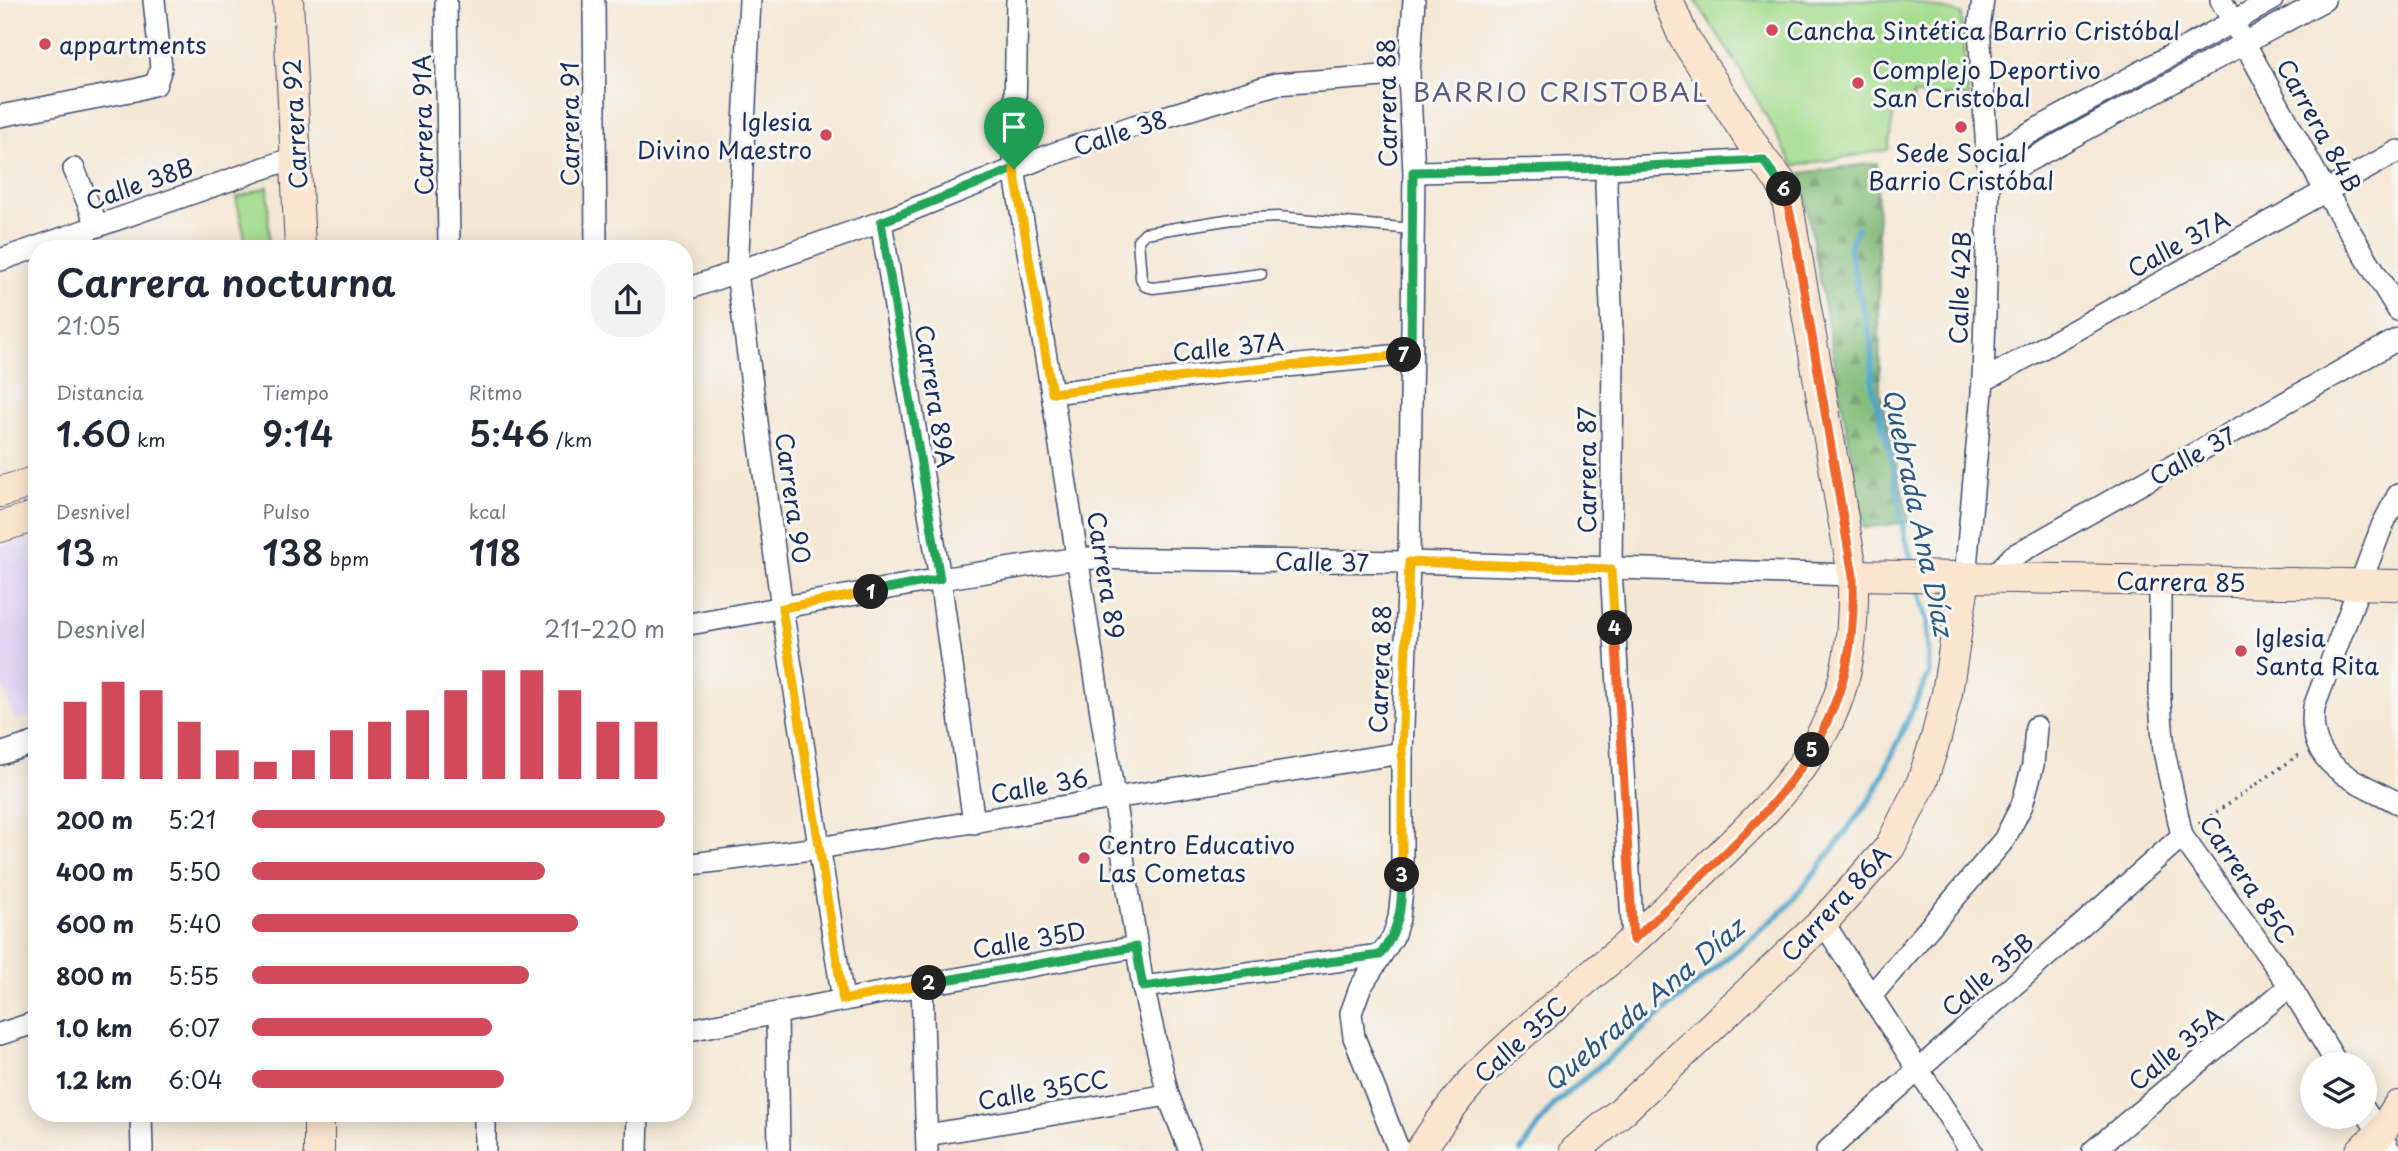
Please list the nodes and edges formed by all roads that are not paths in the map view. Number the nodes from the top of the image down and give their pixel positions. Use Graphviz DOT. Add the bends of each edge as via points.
graph roads {
  1 [pos="154,0"];
  2 [pos="288,0"];
  3 [pos="446,0"];
  4 [pos="594,0"];
  5 [pos="750,0"];
  6 [pos="1017,0"];
  7 [pos="1414,0"];
  8 [pos="1668,0"];
  9 [pos="1983,0"];
  10 [pos="2221,0"];
  11 [pos="2272,0"];
  12 [pos="2324,0"];
  13 [pos="2233,22"];
  14 [pos="2245,44"];
  15 [pos="1409,74"];
  16 [pos="0,116"];
  17 [pos="2398,151"];
  18 [pos="296,157"];
  19 [pos="1986,157"];
  20 [pos="1763,160"];
  21 [pos="1607,168"];
  22 [pos="74,169"];
  23 [pos="1014,169"];
  24 [pos="1413,172"];
  25 [pos="1989,182"];
  26 [pos="2326,192"];
  27 [pos="881,222"];
  28 [pos="97,225"];
  29 [pos="1413,229"];
  30 [pos="55,240"];
  31 [pos="300,240"];
  32 [pos="449,240"];
  33 [pos="596,240"];
  34 [pos="28,250"];
  35 [pos="0,260"];
  36 [pos="737,273"];
  37 [pos="1261,274"];
  38 [pos="693,287"];
  39 [pos="2398,310"];
  40 [pos="2398,339"];
  41 [pos="1411,354"];
  42 [pos="1983,381"];
  43 [pos="1052,393"];
  44 [pos="28,484"];
  45 [pos="0,492"];
  46 [pos="2398,495"];
  47 [pos="28,519"];
  48 [pos="0,527"];
  49 [pos="1078,558"];
  50 [pos="1409,562"];
  51 [pos="1611,569"];
  52 [pos="1853,576"];
  53 [pos="1968,578"];
  54 [pos="940,579"];
  55 [pos="2160,581"];
  56 [pos="2360,584"];
  57 [pos="2398,585"];
  58 [pos="782,608"];
  59 [pos="693,623"];
  60 [pos="2036,727"];
  61 [pos="28,745"];
  62 [pos="1402,753"];
  63 [pos="0,754"];
  64 [pos="1114,798"];
  65 [pos="2398,803"];
  66 [pos="974,823"];
  67 [pos="2182,836"];
  68 [pos="819,848"];
  69 [pos="693,863"];
  70 [pos="1823,922"];
  71 [pos="1633,940"];
  72 [pos="1136,947"];
  73 [pos="1380,955"];
  74 [pos="922,985"];
  75 [pos="2290,986"];
  76 [pos="1143,987"];
  77 [pos="1871,996"];
  78 [pos="843,1000"];
  79 [pos="777,1014"];
  80 [pos="28,1025"];
  81 [pos="693,1029"];
  82 [pos="0,1034"];
  83 [pos="2330,1052"];
  84 [pos="1918,1069"];
  85 [pos="1168,1095"];
  86 [pos="2398,1105"];
  87 [pos="141,1122"];
  88 [pos="319,1122"];
  89 [pos="485,1122"];
  90 [pos="638,1122"];
  91 [pos="927,1143"];
  92 [pos="2377,1145"];
  93 [pos="142,1151"];
  94 [pos="319,1151"];
  95 [pos="485,1151"];
  96 [pos="637,1151"];
  97 [pos="779,1151"];
  98 [pos="1190,1151"];
  99 [pos="1399,1151"];
  100 [pos="1420,1151"];
  101 [pos="1575,1151"];
  102 [pos="1827,1151"];
  103 [pos="1971,1151"];
  104 [pos="2093,1151"];
  1 -- 16 [label="street" via="161,68 156,84"];
  2 -- 18 [label="street, Carrera 92"];
  3 -- 32 [label="street, Carrera 91A"];
  4 -- 33 [label="street, Carrera 91"];
  5 -- 36 [label="street, Carrera 90"];
  6 -- 23 [label="street, Carrera 89"];
  7 -- 15 [label="street, Carrera 88"];
  8 -- 20 [label="street" via="1683,36"];
  9 -- 19 [label="street, Calle 42B" via="1979,27"];
  10 -- 13 [label="street, Carrera 84B"];
  11 -- 13 [label="street"];
  12 -- 14 [label="street"];
  13 -- 14 [label="street, Carrera 84B"];
  13 -- 19 [label="street"];
  14 -- 25 [label="street"];
  14 -- 26 [label="street, Carrera 84B"];
  15 -- 23 [label="street, Calle 38" via="1276,84 1134,126"];
  15 -- 24 [label="street, Carrera 88"];
  17 -- 26 [label="street, Calle 37A"];
  18 -- 28 [label="street, Calle 38B"];
  18 -- 31 [label="street, Carrera 92"];
  19 -- 25 [label="street, Calle 42B"];
  20 -- 21 [label="street"];
  20 -- 52 [label="street" via="1786,194"];
  21 -- 24 [label="street"];
  21 -- 51 [label="street, Carrera 87" via="1613,354"];
  22 -- 28 [label="street"];
  23 -- 27 [label="street, Calle 38"];
  23 -- 43 [label="street, Carrera 89"];
  24 -- 29 [label="street, Carrera 88"];
  25 -- 42 [label="street, Calle 42B"];
  26 -- 39 [label="street, Carrera 84B"];
  26 -- 42 [label="street, Calle 37A"];
  27 -- 36 [label="street, Calle 38"];
  27 -- 54 [label="street, Carrera 89A"];
  28 -- 30 [label="street, Calle 38B"];
  29 -- 37 [label="lane" via="1244,218 1145,233 1138,240 1145,286"];
  29 -- 41 [label="street, Carrera 88"];
  34 -- 35 [label="street, Calle 38B"];
  36 -- 38 [label="street, Calle 38"];
  36 -- 58 [label="street, Carrera 90"];
  40 -- 53 [label="street, Calle 37"];
  41 -- 43 [label="street, Calle 37A"];
  41 -- 50 [label="street, Carrera 88"];
  42 -- 53 [label="street, Calle 42B"];
  43 -- 49 [label="street, Carrera 89"];
  44 -- 45 [label="street"];
  46 -- 56 [label="street"];
  47 -- 48 [label="street"];
  49 -- 50 [label="street, Calle 37"];
  49 -- 54 [label="street, Calle 37"];
  49 -- 64 [label="street, Carrera 89"];
  50 -- 51 [label="street, Calle 37"];
  50 -- 62 [label="street, Carrera 88"];
  51 -- 52 [label="street, Calle 37"];
  51 -- 71 [label="street, Carrera 87"];
  52 -- 53 [label="street, Calle 37"];
  52 -- 71 [label="street" via="1849,657 1825,729 1784,790"];
  53 -- 55 [label="street, Carrera 85"];
  53 -- 70 [label="street, Carrera 86A" via="1947,693 1922,782 1890,847"];
  54 -- 58 [label="street, Calle 37"];
  54 -- 66 [label="street, Carrera 89A"];
  55 -- 56 [label="street, Carrera 85"];
  55 -- 67 [label="street, Carrera 85C" via="2164,751"];
  56 -- 57 [label="street, Carrera 85"];
  56 -- 65 [label="street" via="2314,707 2311,727 2315,744 2329,764"];
  58 -- 59 [label="street, Calle 37"];
  58 -- 68 [label="street, Carrera 90"];
  60 -- 77 [label="street" via="2033,765 2022,805 2004,840"];
  61 -- 63 [label="street"];
  62 -- 64 [label="street, Calle 36"];
  62 -- 73 [label="street, Carrera 88" via="1399,918"];
  64 -- 66 [label="street, Calle 36"];
  64 -- 72 [label="street, Carrera 89"];
  66 -- 68 [label="street, Calle 36"];
  67 -- 75 [label="street, Carrera 85C"];
  67 -- 84 [label="street, Calle 35B"];
  68 -- 69 [label="street, Calle 36"];
  68 -- 78 [label="street, Carrera 90"];
  70 -- 77 [label="street"];
  70 -- 101 [label="street, Carrera 86A"];
  71 -- 100 [label="street, Calle 35C" via="1470,1084"];
  72 -- 74 [label="street, Calle 35D"];
  72 -- 76 [label="street, Carrera 89"];
  73 -- 76 [label="street"];
  73 -- 99 [label="street, Carrera 88" via="1351,1013 1354,1037"];
  74 -- 78 [label="street, Calle 35D"];
  74 -- 91 [label="street"];
  75 -- 83 [label="street, Carrera 85C"];
  75 -- 104 [label="street, Calle 35A"];
  76 -- 85 [label="street, Carrera 89"];
  77 -- 84 [label="street"];
  78 -- 79 [label="street, Calle 35D"];
  79 -- 81 [label="street, Calle 35D"];
  79 -- 97 [label="street"];
  80 -- 82 [label="street"];
  84 -- 102 [label="street, Calle 35B"];
  84 -- 103 [label="street"];
  85 -- 91 [label="street, Calle 35CC"];
  85 -- 98 [label="street, Carrera 89"];
  86 -- 92 [label="street"];
  87 -- 93 [label="street"];
  88 -- 94 [label="street"];
  89 -- 95 [label="street"];
  90 -- 96 [label="street"];
}
